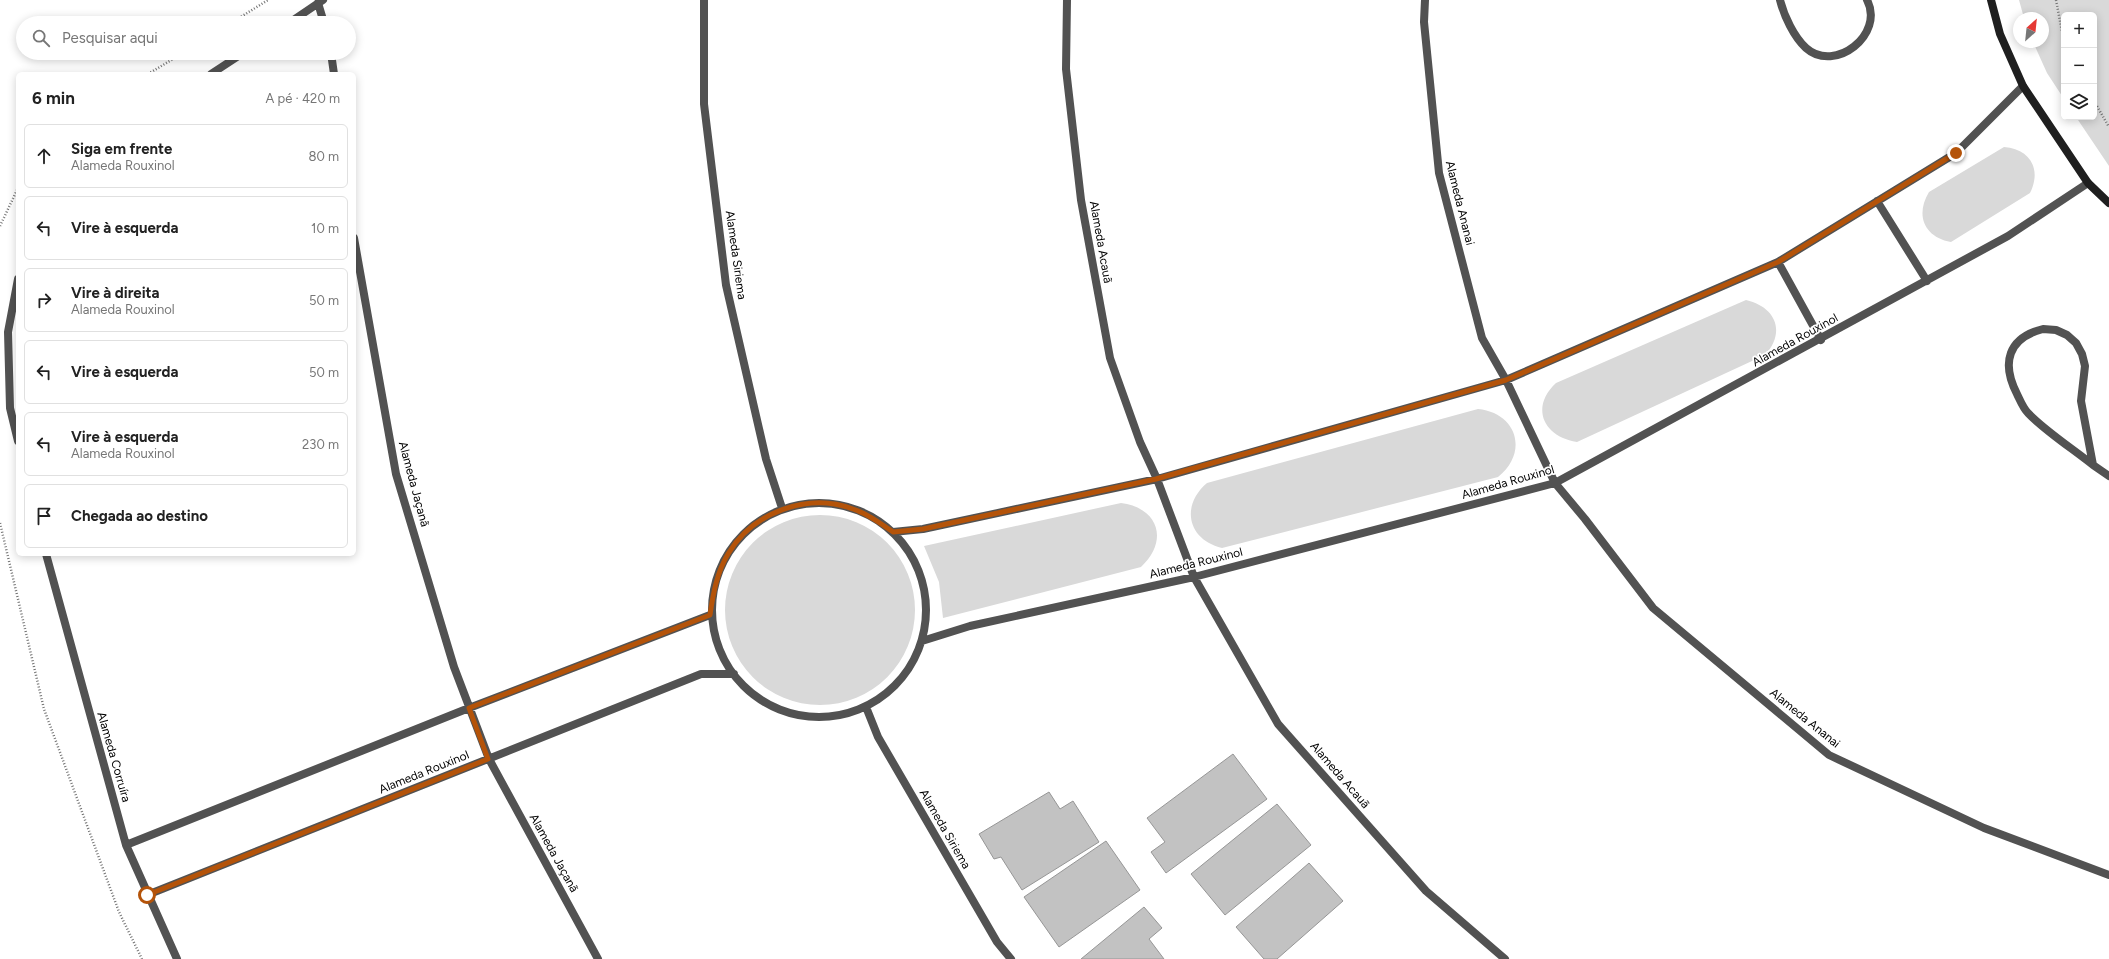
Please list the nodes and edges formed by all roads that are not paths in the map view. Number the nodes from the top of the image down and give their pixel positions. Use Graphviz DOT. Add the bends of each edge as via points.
graph roads {
  1 [pos="704,0"];
  2 [pos="1067,0"];
  3 [pos="1424,0"];
  4 [pos="1780,0"];
  5 [pos="1867,0"];
  6 [pos="1991,0"];
  7 [pos="321,2"];
  8 [pos="300,16"];
  9 [pos="323,16"];
  10 [pos="233,60"];
  11 [pos="332,60"];
  12 [pos="214,72"];
  13 [pos="334,72"];
  14 [pos="2023,86"];
  15 [pos="2088,183"];
  16 [pos="1877,202"];
  17 [pos="2109,203"];
  18 [pos="356,249"];
  19 [pos="1778,262"];
  20 [pos="1927,281"];
  21 [pos="16,290"];
  22 [pos="1821,340"];
  23 [pos="1506,380"];
  24 [pos="16,433"];
  25 [pos="2093,465"];
  26 [pos="2109,476"];
  27 [pos="1156,479"];
  28 [pos="1555,483"];
  29 [pos="782,508"];
  30 [pos="893,532"];
  31 [pos="47,556"];
  32 [pos="1194,577"];
  33 [pos="710,615"];
  34 [pos="922,641"];
  35 [pos="734,674"];
  36 [pos="866,707"];
  37 [pos="469,708"];
  38 [pos="488,759"];
  39 [pos="126,845"];
  40 [pos="2109,875"];
  41 [pos="147,895"];
  42 [pos="177,959"];
  43 [pos="598,959"];
  44 [pos="1011,959"];
  45 [pos="1505,959"];
  1 -- 29 [label="street, Alameda Siriema" via="704,104 726,285 766,459"];
  2 -- 27 [label="street, Alameda Acauã" via="1066,69 1081,200 1093,267 1110,358"];
  3 -- 23 [label="street, Alameda Ananai" via="1438,173 1482,338"];
  4 -- 5 [label="street" via="1790,27 1806,49 1830,56 1843,54 1863,39 1869,27"];
  6 -- 14 [label="street" via="2000,34"];
  7 -- 8 [label="street"];
  7 -- 9 [label="street"];
  10 -- 12 [label="street"];
  11 -- 13 [label="street"];
  14 -- 15 [label="street"];
  14 -- 16 [label="street" via="1956,153"];
  15 -- 17 [label="street"];
  15 -- 20 [label="street, Alameda Rouxinol" via="2008,236"];
  16 -- 19 [label="street"];
  16 -- 20 [label="street"];
  18 -- 37 [label="street, Alameda Jaçanã" via="396,474"];
  19 -- 22 [label="street"];
  19 -- 23 [label="street"];
  20 -- 22 [label="street, Alameda Rouxinol"];
  21 -- 24 [label="street" via="8,332 10,408"];
  22 -- 28 [label="street, Alameda Rouxinol"];
  23 -- 27 [label="street"];
  23 -- 28 [label="street, Alameda Ananai"];
  25 -- 25 [label="street" via="2081,401 2085,366 2082,354 2076,343 2056,330 2043,329 2031,332 2021,338 2013,348 2008,371 2011,383 2027,412"];
  25 -- 26 [label="street"];
  27 -- 30 [label="street" via="923,529"];
  27 -- 32 [label="street, Alameda Acauã"];
  28 -- 32 [label="street, Alameda Rouxinol"];
  28 -- 40 [label="street, Alameda Ananai" via="1653,608 1829,755 1984,828"];
  29 -- 30 [label="street" via="829,503 852,508 874,518"];
  29 -- 33 [label="street" via="743,534 728,553 719,573"];
  30 -- 34 [label="street" via="908,550 920,571 926,594 926,618"];
  31 -- 39 [label="street, Alameda Corruíra"];
  32 -- 34 [label="street, Alameda Rouxinol" via="970,626"];
  32 -- 45 [label="street, Alameda Acauã" via="1278,724 1426,891"];
  33 -- 35 [label="street" via="722,656"];
  33 -- 37 [label="street"];
  34 -- 36 [label="street" via="913,663 899,682 884,696"];
  35 -- 36 [label="street" via="748,690 785,711 805,716 826,717 847,714"];
  35 -- 38 [label="street, Alameda Rouxinol" via="701,674"];
  36 -- 44 [label="street, Alameda Siriema" via="878,737 997,942"];
  37 -- 38 [label="street, Alameda Jaçanã"];
  37 -- 39 [label="street"];
  38 -- 41 [label="street, Alameda Rouxinol"];
  38 -- 43 [label="street, Alameda Jaçanã"];
  39 -- 41 [label="street, Alameda Corruíra"];
  41 -- 42 [label="street, Alameda Corruíra"];
}
